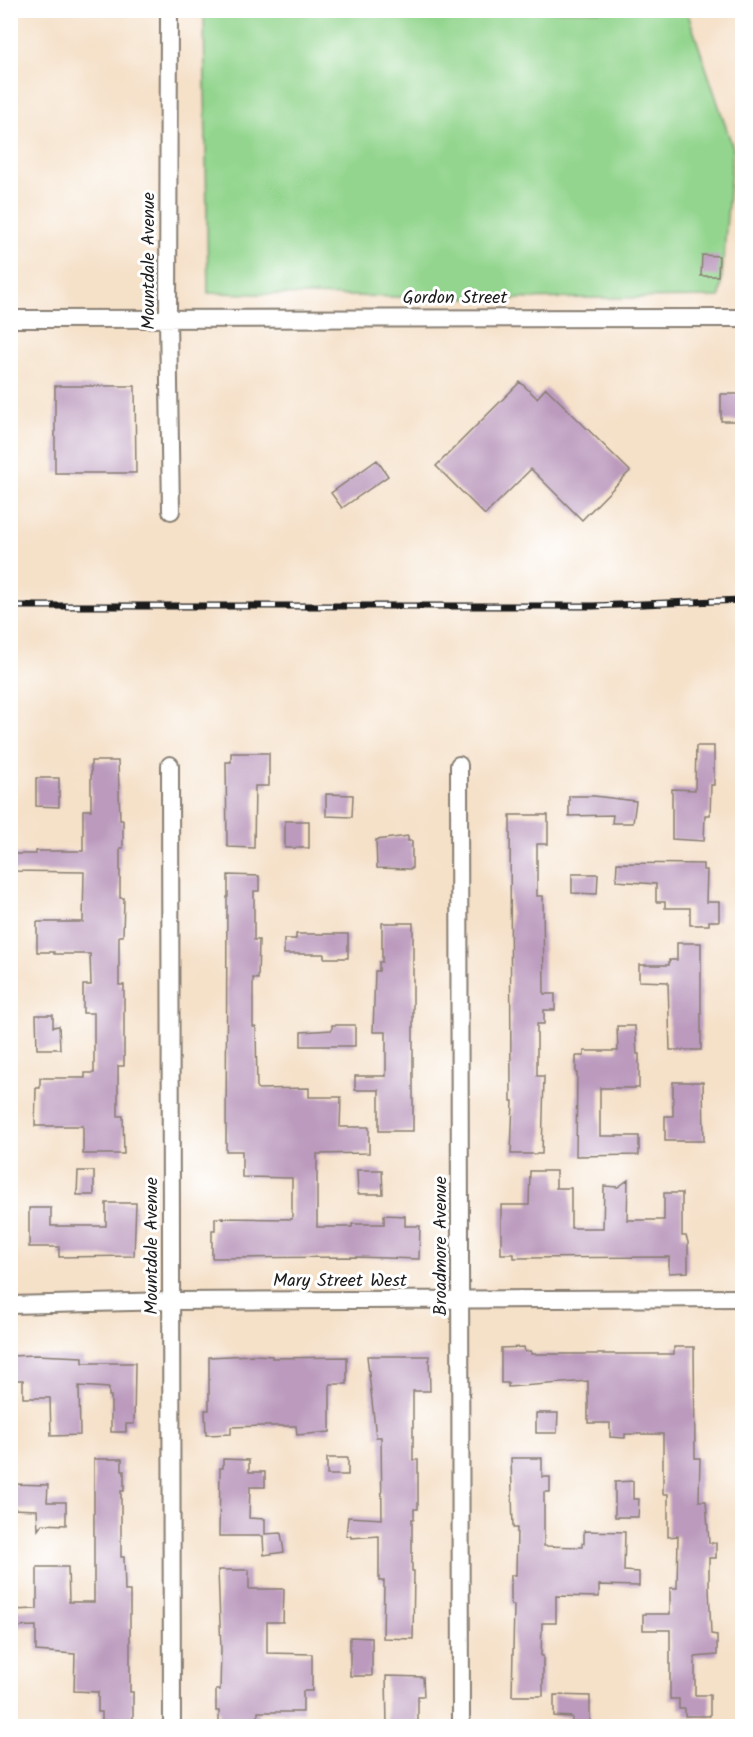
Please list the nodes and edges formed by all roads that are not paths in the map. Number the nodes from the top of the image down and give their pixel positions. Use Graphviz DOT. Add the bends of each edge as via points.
graph roads {
  1 [pos="169,10"];
  2 [pos="168,318"];
  3 [pos="742,318"];
  4 [pos="10,319"];
  5 [pos="171,511"];
  6 [pos="170,765"];
  7 [pos="459,765"];
  8 [pos="742,1298"];
  9 [pos="460,1300"];
  10 [pos="172,1301"];
  11 [pos="10,1305"];
  12 [pos="172,1726"];
  13 [pos="460,1726"];
  1 -- 2 [label="street, Mountdale Avenue"];
  2 -- 3 [label="street, Gordon Street"];
  2 -- 4 [label="street, Gordon Street"];
  2 -- 5 [label="street, Mountdale Avenue"];
  6 -- 10 [label="street, Mountdale Avenue"];
  7 -- 9 [label="street, Broadmore Avenue"];
  8 -- 9 [label="street, Mary Street West"];
  9 -- 10 [label="street, Mary Street West"];
  9 -- 13 [label="street, Broadmore Avenue"];
  10 -- 11 [label="street, Mary Street West"];
  10 -- 12 [label="street, Mountdale Avenue"];
}
